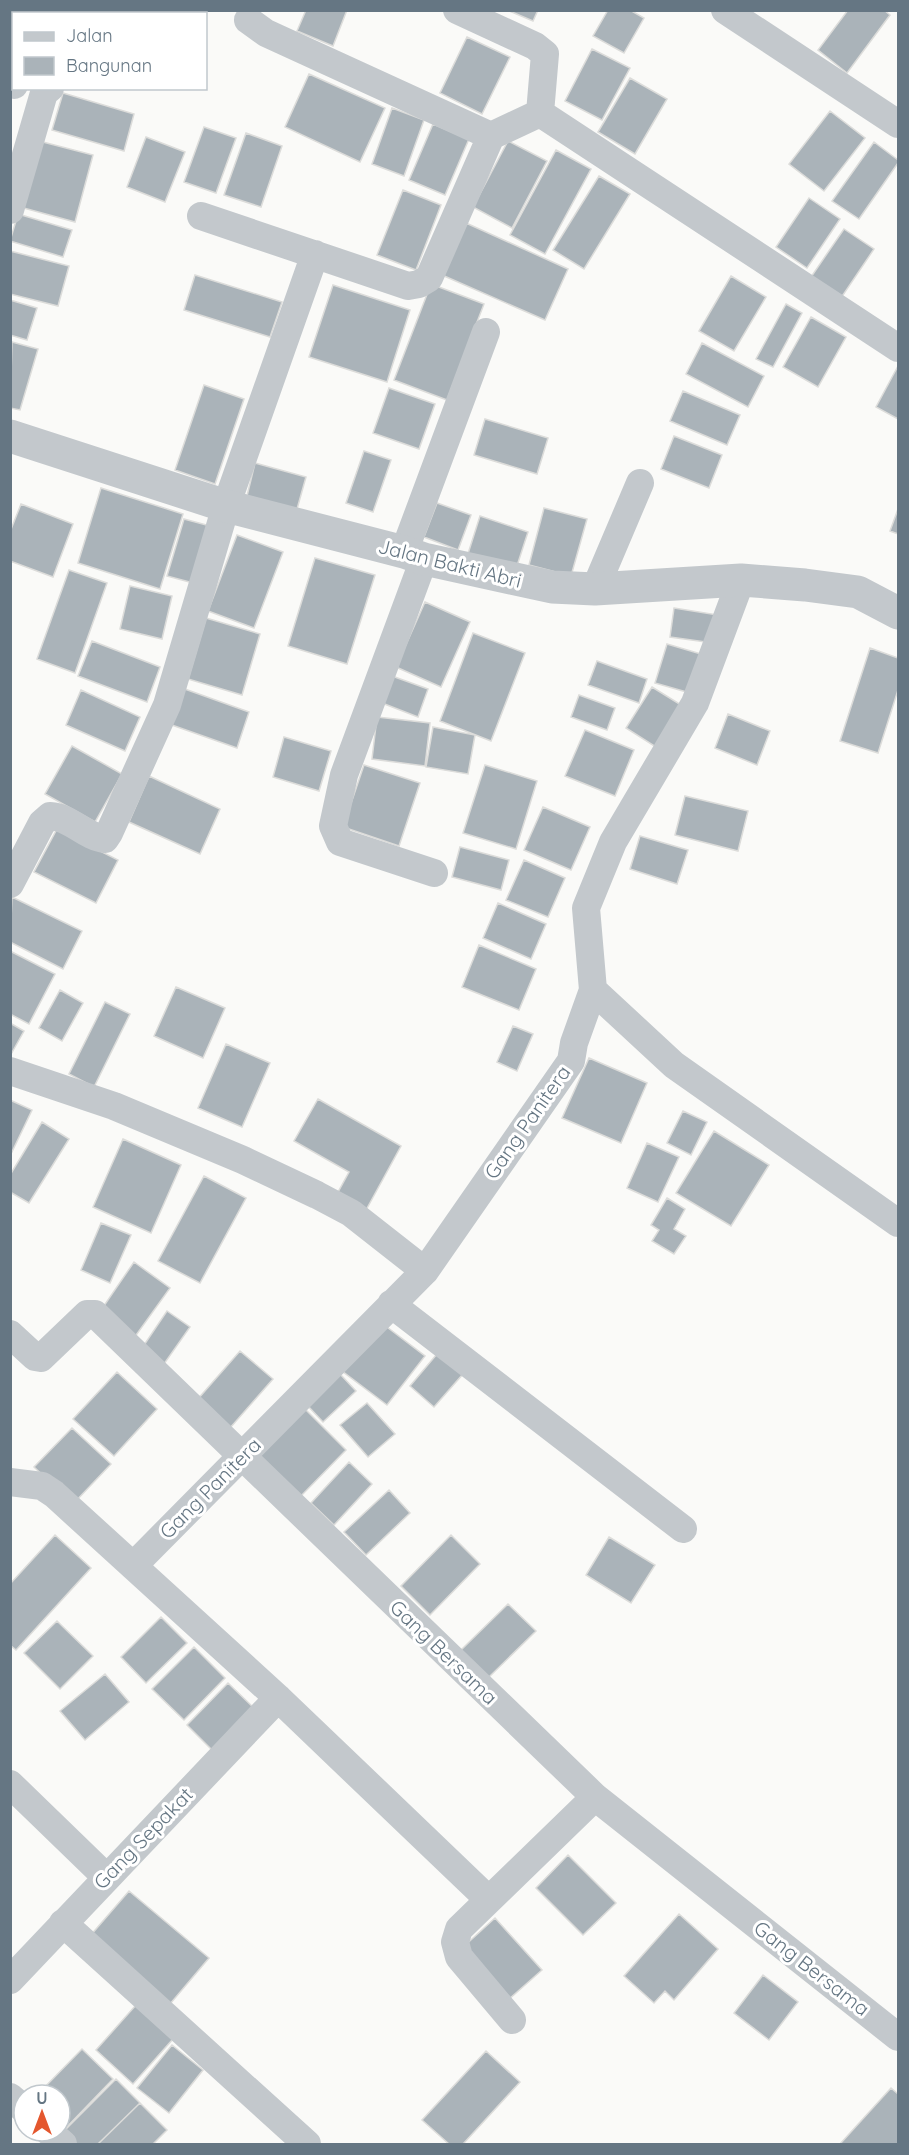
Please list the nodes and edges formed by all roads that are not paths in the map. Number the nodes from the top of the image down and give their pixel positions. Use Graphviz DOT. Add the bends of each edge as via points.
graph roads {
  1 [pos="458,10"];
  2 [pos="726,11"];
  3 [pos="248,20"];
  4 [pos="40,90"];
  5 [pos="540,113"];
  6 [pos="898,124"];
  7 [pos="491,136"];
  8 [pos="10,210"];
  9 [pos="201,216"];
  10 [pos="315,254"];
  11 [pos="486,332"];
  12 [pos="898,348"];
  13 [pos="10,436"];
  14 [pos="640,483"];
  15 [pos="226,506"];
  16 [pos="414,556"];
  17 [pos="741,580"];
  18 [pos="595,589"];
  19 [pos="898,613"];
  20 [pos="434,873"];
  21 [pos="10,884"];
  22 [pos="593,990"];
  23 [pos="10,1071"];
  24 [pos="898,1223"];
  25 [pos="425,1271"];
  26 [pos="391,1304"];
  27 [pos="10,1334"];
  28 [pos="242,1457"];
  29 [pos="10,1482"];
  30 [pos="683,1529"];
  31 [pos="133,1566"];
  32 [pos="278,1698"];
  33 [pos="10,1784"];
  34 [pos="595,1797"];
  35 [pos="106,1877"];
  36 [pos="488,1899"];
  37 [pos="63,1923"];
  38 [pos="10,1980"];
  39 [pos="512,2020"];
  40 [pos="898,2037"];
  41 [pos="307,2145"];
  1 -- 5 [label="street" via="535,46 544,54"];
  2 -- 6 [label="street"];
  3 -- 7 [label="street" via="266,33"];
  4 -- 8 [label="street"];
  5 -- 7 [label="street"];
  5 -- 12 [label="street"];
  7 -- 10 [label="street" via="429,278 408,286"];
  9 -- 10 [label="street"];
  10 -- 15 [label="street"];
  11 -- 16 [label="street"];
  13 -- 15 [label="street, Jalan Bakti Abri"];
  14 -- 18 [label="street"];
  15 -- 16 [label="street, Jalan Bakti Abri"];
  15 -- 21 [label="street" via="167,705 109,834 105,839 97,838 62,817 50,816 42,823"];
  16 -- 18 [label="street, Jalan Bakti Abri" via="552,587"];
  16 -- 20 [label="street" via="344,775 333,826 340,842"];
  17 -- 18 [label="street, Jalan Bakti Abri"];
  17 -- 19 [label="street, Jalan Bakti Abri" via="858,592"];
  17 -- 22 [label="street, Gang Panitera" via="695,703 613,842 586,908"];
  22 -- 24 [label="street" via="674,1065"];
  22 -- 25 [label="street, Gang Panitera" via="571,1061"];
  23 -- 25 [label="street" via="114,1106 307,1190 351,1213"];
  25 -- 26 [label="street, Gang Panitera"];
  26 -- 28 [label="street, Gang Panitera"];
  26 -- 30 [label="street"];
  27 -- 28 [label="street, Gang Bersama" via="40,1358 87,1314 95,1314"];
  28 -- 31 [label="street, Gang Panitera"];
  28 -- 34 [label="street, Gang Bersama"];
  29 -- 31 [label="street" via="42,1486 54,1494"];
  31 -- 32 [label="street"];
  32 -- 35 [label="street, Gang Sepakat"];
  32 -- 36 [label="street"];
  33 -- 35 [label="street"];
  34 -- 36 [label="street"];
  34 -- 40 [label="street, Gang Bersama"];
  35 -- 37 [label="street, Gang Sepakat"];
  36 -- 39 [label="street" via="459,1929 455,1942 459,1957"];
  37 -- 38 [label="street, Gang Sepakat"];
  37 -- 41 [label="street"];
}
